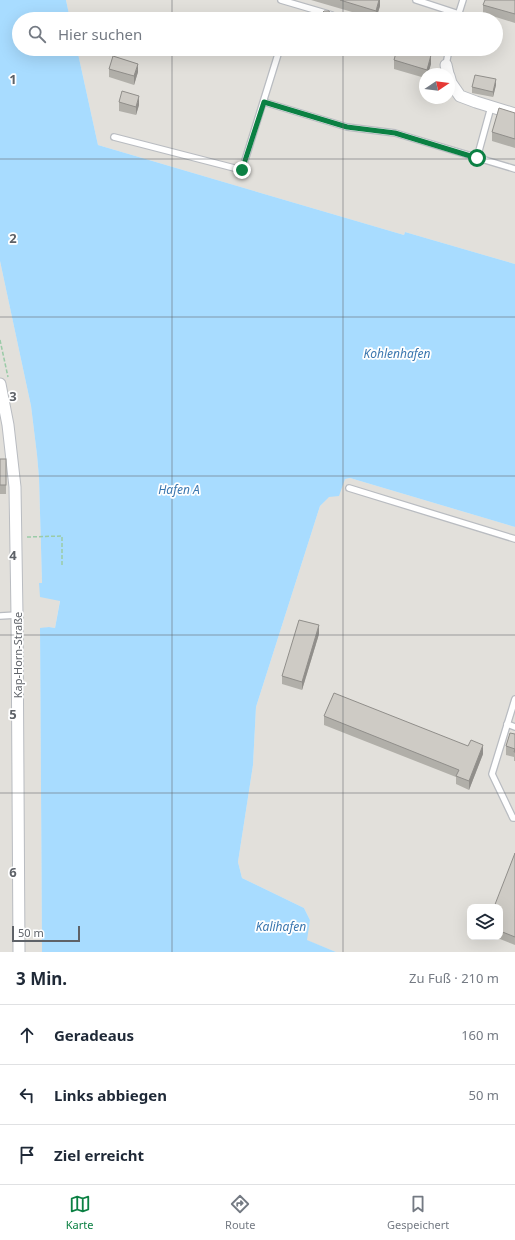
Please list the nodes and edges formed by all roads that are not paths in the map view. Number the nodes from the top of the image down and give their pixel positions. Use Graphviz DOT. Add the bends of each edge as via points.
graph roads {
  1 [pos="281,0"];
  2 [pos="416,0"];
  3 [pos="463,0"];
  4 [pos="322,12"];
  5 [pos="448,12"];
  6 [pos="459,12"];
  7 [pos="278,56"];
  8 [pos="448,56"];
  9 [pos="448,68"];
  10 [pos="455,88"];
  11 [pos="264,102"];
  12 [pos="491,107"];
  13 [pos="515,114"];
  14 [pos="114,137"];
  15 [pos="477,158"];
  16 [pos="515,169"];
  17 [pos="0,384"];
  18 [pos="4,423"];
  19 [pos="349,488"];
  20 [pos="515,539"];
  21 [pos="18,615"];
  22 [pos="0,616"];
  23 [pos="515,699"];
  24 [pos="507,724"];
  25 [pos="515,727"];
  26 [pos="515,818"];
  27 [pos="19,952"];
  1 -- 4 [label="lane"];
  2 -- 5 [label="lane"];
  3 -- 6 [label="lane"];
  7 -- 11 [label="lane"];
  8 -- 9 [label="lane"];
  10 -- 12 [label="street" via="460,96"];
  11 -- 14 [label="lane" via="242,170"];
  11 -- 15 [label="lane" via="347,127 395,133"];
  12 -- 13 [label="street"];
  12 -- 15 [label="lane"];
  15 -- 16 [label="lane"];
  17 -- 18 [label="street, Kap-Horn-Straße"];
  18 -- 21 [label="street, Kap-Horn-Straße" via="15,487"];
  19 -- 20 [label="lane"];
  21 -- 22 [label="lane"];
  21 -- 27 [label="street, Kap-Horn-Straße"];
  23 -- 24 [label="lane"];
  24 -- 25 [label="lane"];
  24 -- 26 [label="lane" via="492,774"];
}
